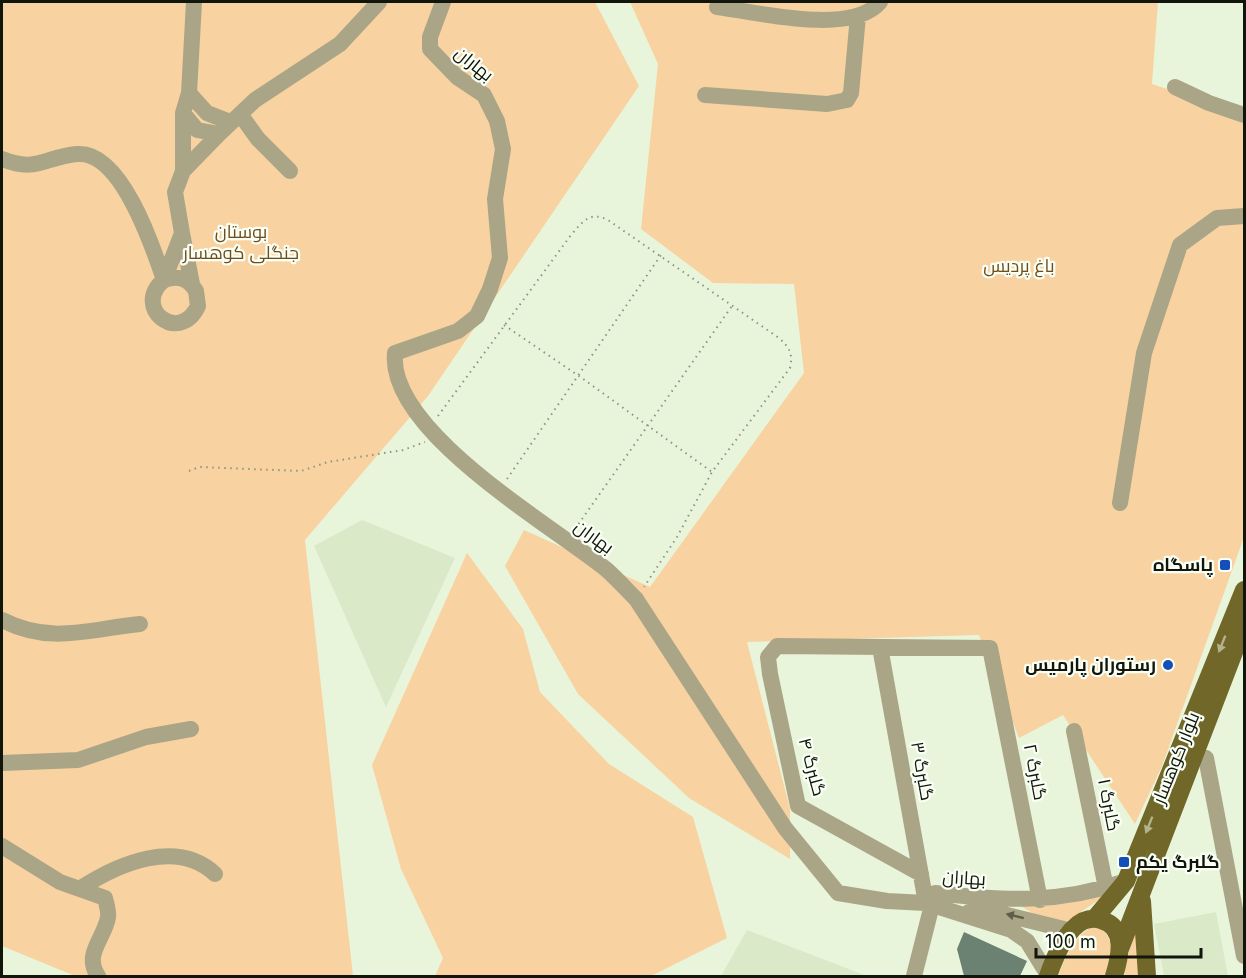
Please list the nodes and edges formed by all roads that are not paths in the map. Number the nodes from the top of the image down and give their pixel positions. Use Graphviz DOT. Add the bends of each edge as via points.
graph roads {
  1 [pos="194,2"];
  2 [pos="379,2"];
  3 [pos="442,2"];
  4 [pos="880,2"];
  5 [pos="717,7"];
  6 [pos="858,16"];
  7 [pos="1174,87"];
  8 [pos="189,93"];
  9 [pos="705,94"];
  10 [pos="183,113"];
  11 [pos="1245,115"];
  12 [pos="230,123"];
  13 [pos="2,159"];
  14 [pos="183,171"];
  15 [pos="290,171"];
  16 [pos="1245,216"];
  17 [pos="182,232"];
  18 [pos="164,280"];
  19 [pos="192,284"];
  20 [pos="1120,503"];
  21 [pos="1245,590"];
  22 [pos="2,620"];
  23 [pos="140,624"];
  24 [pos="1245,626"];
  25 [pos="880,647"];
  26 [pos="191,729"];
  27 [pos="1074,731"];
  28 [pos="1206,758"];
  29 [pos="2,763"];
  30 [pos="2,846"];
  31 [pos="214,874"];
  32 [pos="921,874"];
  33 [pos="1134,883"];
  34 [pos="81,888"];
  35 [pos="1106,888"];
  36 [pos="931,898"];
  37 [pos="1040,900"];
  38 [pos="953,912"];
  39 [pos="1095,918"];
  40 [pos="1072,931"];
  41 [pos="1243,937"];
  42 [pos="1120,949"];
  43 [pos="1245,956"];
  44 [pos="98,976"];
  45 [pos="914,976"];
  46 [pos="1048,976"];
  47 [pos="1115,976"];
  48 [pos="1147,976"];
  1 -- 8 [label="street"];
  2 -- 12 [label="street" via="340,44 255,100"];
  3 -- 36 [label="street, بهاران" via="430,49 457,76 484,95 497,121 503,149 495,199 500,258 477,316 458,331 395,353 394,365 409,400 432,434 499,492 608,571 636,599 785,828 838,893 887,901"];
  4 -- 6 [label="street" via="870,12"];
  5 -- 6 [label="street" via="815,20"];
  6 -- 9 [label="street" via="848,100 828,104"];
  7 -- 11 [label="street"];
  8 -- 10 [label="street"];
  8 -- 12 [label="street" via="207,113"];
  10 -- 12 [label="street" via="197,130"];
  10 -- 14 [label="street"];
  12 -- 14 [label="street"];
  12 -- 15 [label="street" via="258,139"];
  13 -- 18 [label="street" via="37,166 80,153 106,164 151,240"];
  14 -- 17 [label="street" via="175,192"];
  16 -- 20 [label="street" via="1217,218 1180,245 1144,353"];
  17 -- 18 [label="street"];
  17 -- 19 [label="street"];
  18 -- 19 [label="street" via="178,277"];
  18 -- 19 [label="street" via="154,291 153,306 160,318 174,324 188,319 198,306"];
  21 -- 33 [label="main road, بلوار کوهسار, one-way"];
  22 -- 23 [label="street" via="32,632 52,634"];
  24 -- 33 [label="main road, بلوار کوهسار"];
  25 -- 32 [label="street, گلبرگ ۳"];
  25 -- 32 [label="street, گلبرگ ۴" via="777,646 768,657 770,674 798,806"];
  25 -- 37 [label="street, گلبرگ ۲" via="987,647 991,651"];
  26 -- 29 [label="street" via="146,737 78,760"];
  27 -- 35 [label="street, گلبرگ ۱"];
  28 -- 41 [label="street"];
  30 -- 34 [label="street" via="60,882"];
  31 -- 34 [label="street" via="203,863 185,858 147,858 107,871"];
  32 -- 36 [label="street, گلبرگ ۳"];
  33 -- 35 [label="street, بهاران"];
  33 -- 39 [label="main road, بلوار کوهسار"];
  33 -- 42 [label="main road, بلوار کوهسار"];
  33 -- 48 [label="main road"];
  34 -- 44 [label="street" via="105,898 108,917 93,954"];
  35 -- 37 [label="street, بهاران"];
  36 -- 37 [label="street, بهاران"];
  36 -- 38 [label="street"];
  36 -- 45 [label="street"];
  40 -- 38 [label="street, one-way" via="995,912"];
  38 -- 46 [label="street" via="1011,930 1027,941"];
  39 -- 40 [label="main road" via="1082,921"];
  39 -- 42 [label="main road" via="1114,928"];
  40 -- 46 [label="main road"];
  41 -- 43 [label="street"];
  42 -- 47 [label="main road, بلوار کوهسار"];
}
